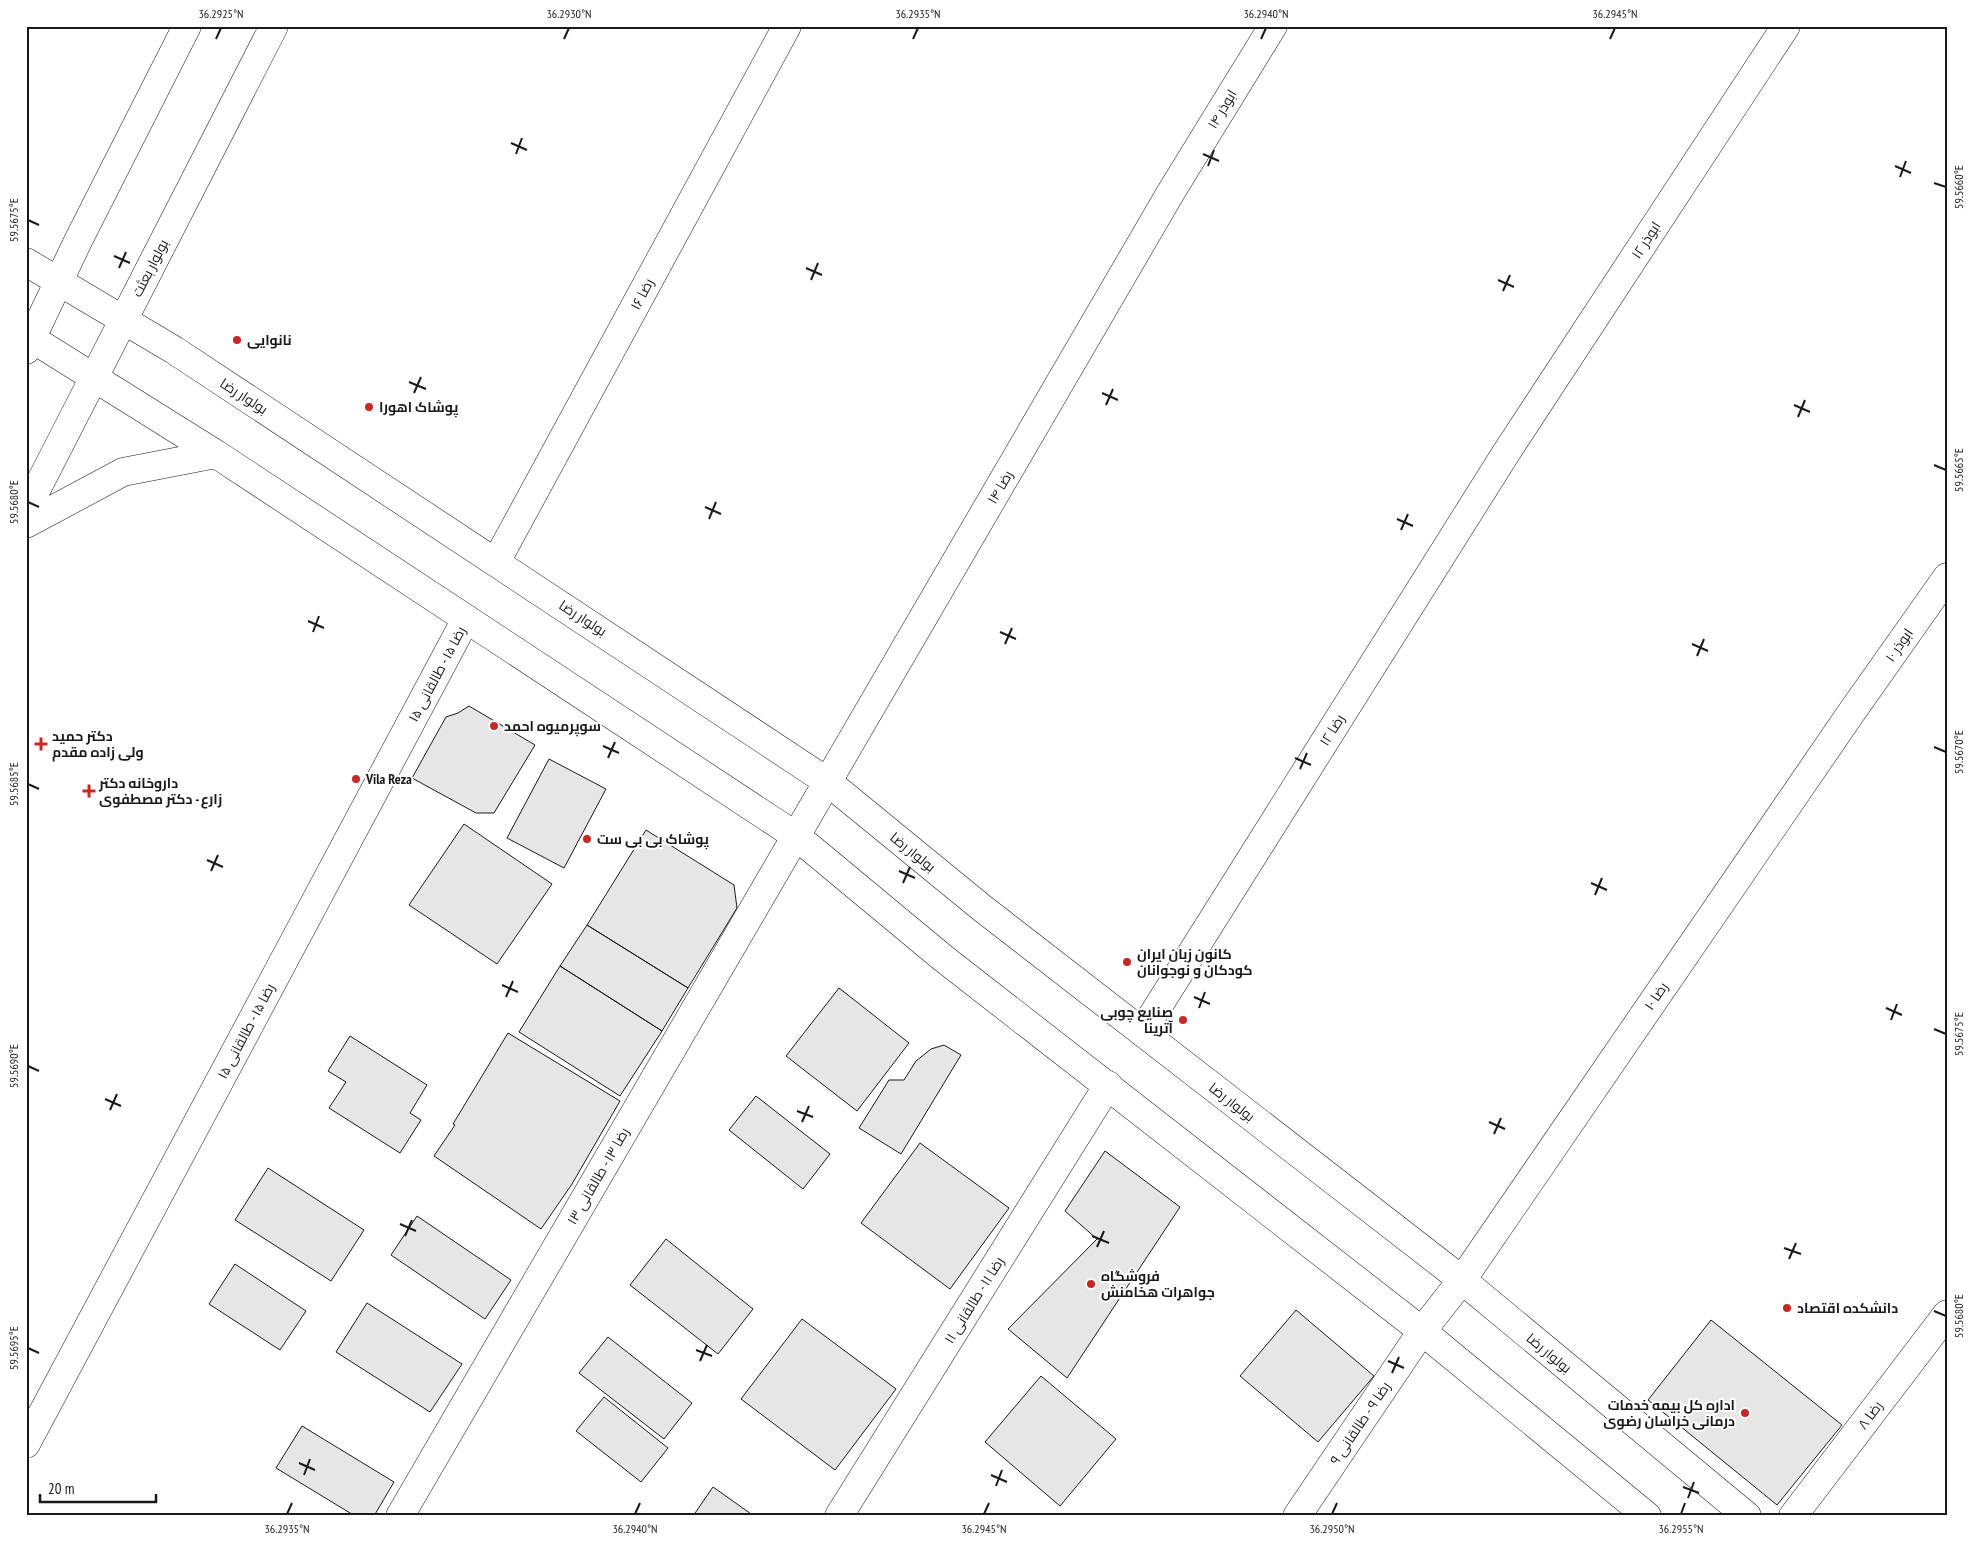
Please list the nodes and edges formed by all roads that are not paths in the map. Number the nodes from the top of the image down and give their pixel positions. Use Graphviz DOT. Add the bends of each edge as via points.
graph roads {
  1 [pos="186,26"];
  2 [pos="274,26"];
  3 [pos="787,26"];
  4 [pos="1272,26"];
  5 [pos="1786,26"];
  6 [pos="1171,192"];
  7 [pos="26,262"];
  8 [pos="59,282"];
  9 [pos="124,319"];
  10 [pos="28,341"];
  11 [pos="94,378"];
  12 [pos="1506,453"];
  13 [pos="216,454"];
  14 [pos="26,510"];
  15 [pos="26,524"];
  16 [pos="496,562"];
  17 [pos="1947,577"];
  18 [pos="466,619"];
  19 [pos="1851,713"];
  20 [pos="828,782"];
  21 [pos="796,836"];
  22 [pos="1142,1032"];
  23 [pos="1108,1085"];
  24 [pos="1462,1280"];
  25 [pos="1947,1314"];
  26 [pos="1422,1331"];
  27 [pos="26,1444"];
  28 [pos="400,1516"];
  29 [pos="839,1516"];
  30 [pos="1297,1516"];
  31 [pos="1647,1516"];
  32 [pos="1747,1516"];
  33 [pos="1793,1516"];
  1 -- 8 [label="street"];
  2 -- 9 [label="street, بولوار بعثت"];
  3 -- 16 [label="street, رضا ۱۶"];
  4 -- 6 [label="street, ابوذر ۱۴"];
  5 -- 12 [label="street, ابوذر ۱۲"];
  6 -- 20 [label="street, رضا ۱۴"];
  7 -- 8 [label="street, بولوار رضا"];
  8 -- 9 [label="street, بولوار رضا"];
  8 -- 10 [label="street"];
  9 -- 11 [label="street, بولوار بعثت"];
  9 -- 16 [label="street, بولوار رضا"];
  10 -- 11 [label="street"];
  11 -- 13 [label="street"];
  11 -- 14 [label="street, بولوار بعثت"];
  12 -- 22 [label="street, رضا ۱۲"];
  13 -- 15 [label="street" via="123,472"];
  13 -- 18 [label="street"];
  16 -- 20 [label="street, بولوار رضا"];
  17 -- 19 [label="street, ابوذر ۱۰"];
  18 -- 21 [label="street"];
  18 -- 27 [label="street, رضا ۱۵ - طالقانی ۱۵"];
  19 -- 24 [label="street, رضا ۱۰"];
  20 -- 21 [label="street, رضا ۱۴"];
  20 -- 22 [label="street, بولوار رضا" via="982,908"];
  21 -- 23 [label="street" via="943,958"];
  21 -- 28 [label="street, رضا ۱۳ - طالقانی ۱۳"];
  22 -- 24 [label="street, بولوار رضا"];
  23 -- 26 [label="street"];
  23 -- 29 [label="street, رضا ۱۱ - طالقانی ۱۱"];
  24 -- 26 [label="street, رضا ۱۰"];
  24 -- 32 [label="street, بولوار رضا"];
  25 -- 33 [label="street, رضا ۸"];
  26 -- 30 [label="street, رضا ۹ - طالقانی ۹"];
  26 -- 31 [label="street"];
}
